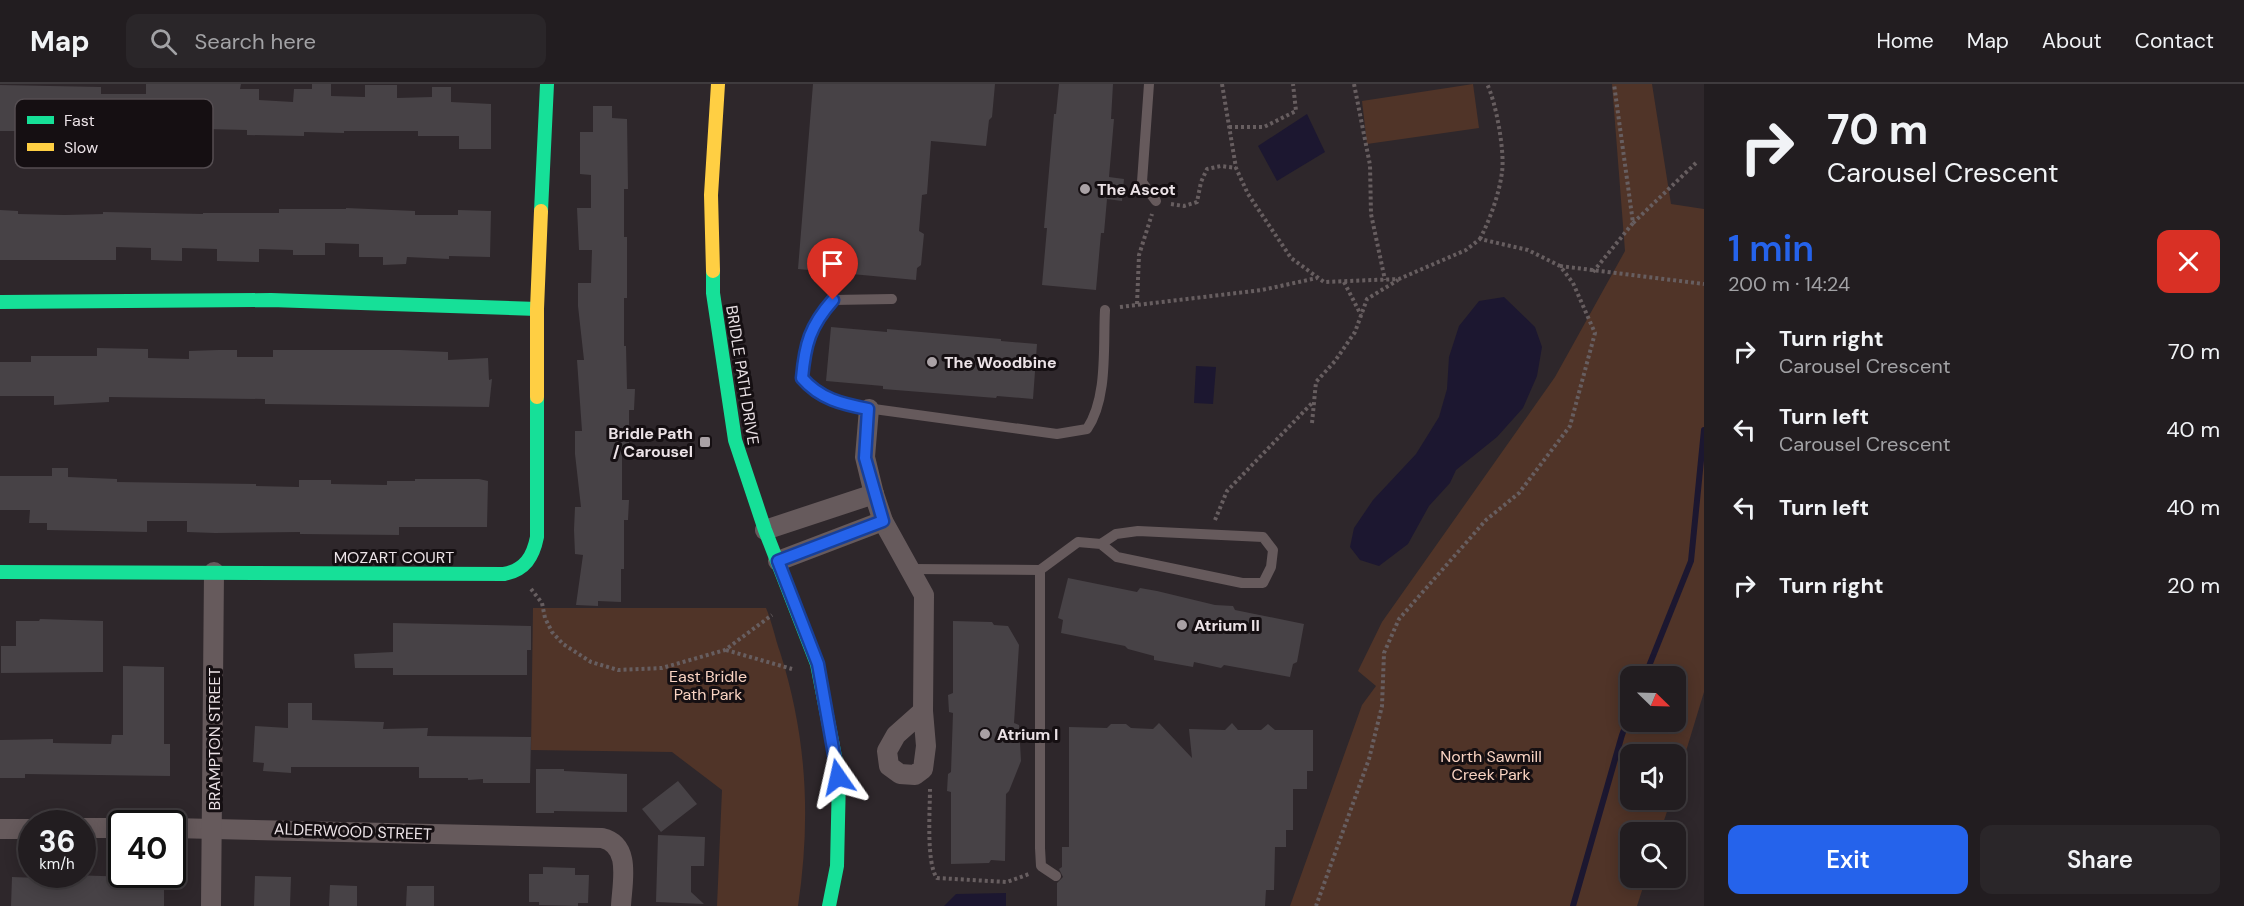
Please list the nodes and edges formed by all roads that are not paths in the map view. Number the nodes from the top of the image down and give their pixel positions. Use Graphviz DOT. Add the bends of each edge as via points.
graph roads {
  1 [pos="547,84"];
  2 [pos="718,84"];
  3 [pos="1149,84"];
  4 [pos="1156,201"];
  5 [pos="892,299"];
  6 [pos="0,302"];
  7 [pos="537,309"];
  8 [pos="1105,310"];
  9 [pos="868,409"];
  10 [pos="874,494"];
  11 [pos="883,521"];
  12 [pos="765,530"];
  13 [pos="1101,544"];
  14 [pos="778,561"];
  15 [pos="911,569"];
  16 [pos="1040,570"];
  17 [pos="0,572"];
  18 [pos="214,572"];
  19 [pos="924,711"];
  20 [pos="213,827"];
  21 [pos="186,828"];
  22 [pos="0,829"];
  23 [pos="18,829"];
  24 [pos="1056,876"];
  25 [pos="211,906"];
  26 [pos="621,906"];
  27 [pos="829,906"];
  1 -- 7 [label="street"];
  2 -- 12 [label="street, BRIDLE PATH DRIVE" via="711,195 713,292 735,440"];
  3 -- 4 [label="lane" via="1142,182"];
  5 -- 9 [label="lane" via="833,300 819,316 804,347 802,378 812,390 835,401"];
  6 -- 7 [label="street" via="271,300"];
  7 -- 18 [label="street, MOZART COURT" via="537,537 535,551 517,572"];
  8 -- 9 [label="lane" via="1100,400 1087,429 1057,434"];
  9 -- 10 [label="street" via="865,458"];
  10 -- 11 [label="street"];
  10 -- 12 [label="street"];
  11 -- 14 [label="street"];
  11 -- 15 [label="street"];
  12 -- 14 [label="street, BRIDLE PATH DRIVE"];
  13 -- 13 [label="lane" via="1117,557 1242,583 1263,583 1271,567 1273,550 1263,537 1138,531 1116,534"];
  13 -- 16 [label="lane" via="1078,542"];
  14 -- 27 [label="street, BRIDLE PATH DRIVE" via="818,664 838,777 837,866"];
  15 -- 16 [label="lane"];
  15 -- 19 [label="street" via="924,595"];
  16 -- 24 [label="lane" via="1041,866"];
  17 -- 18 [label="street, MOZART COURT"];
  18 -- 20 [label="street, BRAMPTON STREET"];
  19 -- 19 [label="street" via="896,735 887,751 889,765 900,774 915,775 923,769"];
  20 -- 21 [label="street, ALDERWOOD STREET"];
  20 -- 25 [label="street, BRAMPTON STREET"];
  20 -- 26 [label="street, ALDERWOOD STREET" via="602,838 612,841 623,862"];
  22 -- 23 [label="street"];
}
